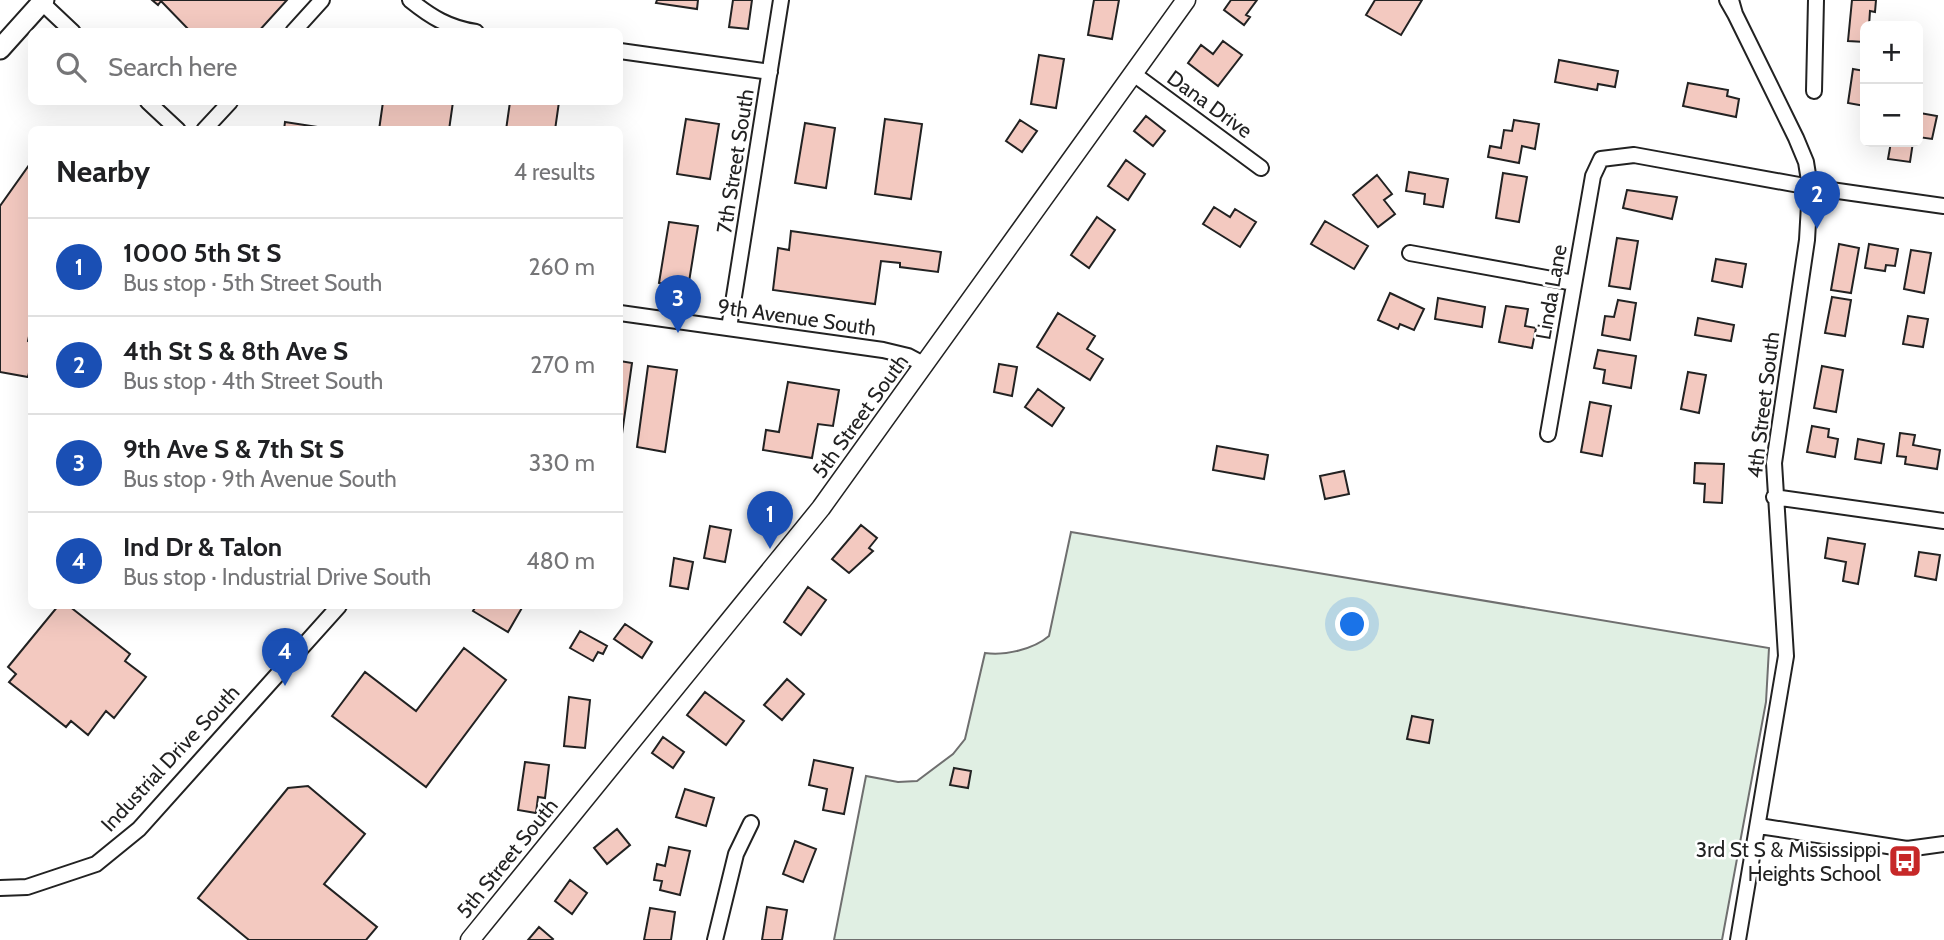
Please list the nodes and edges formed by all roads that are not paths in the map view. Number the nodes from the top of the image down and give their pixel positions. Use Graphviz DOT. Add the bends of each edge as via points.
graph roads {
  1 [pos="322,0"];
  2 [pos="410,0"];
  3 [pos="780,0"];
  4 [pos="1186,0"];
  5 [pos="1816,0"];
  6 [pos="42,1"];
  7 [pos="1731,5"];
  8 [pos="69,28"];
  9 [pos="297,28"];
  10 [pos="458,28"];
  11 [pos="0,49"];
  12 [pos="623,51"];
  13 [pos="770,72"];
  14 [pos="1135,75"];
  15 [pos="1814,91"];
  16 [pos="151,105"];
  17 [pos="227,105"];
  18 [pos="174,126"];
  19 [pos="208,126"];
  20 [pos="1261,168"];
  21 [pos="1810,187"];
  22 [pos="1944,206"];
  23 [pos="1410,253"];
  24 [pos="1574,283"];
  25 [pos="623,313"];
  26 [pos="729,328"];
  27 [pos="925,365"];
  28 [pos="1548,434"];
  29 [pos="1774,497"];
  30 [pos="1944,521"];
  31 [pos="336,609"];
  32 [pos="751,823"];
  33 [pos="1759,826"];
  34 [pos="1944,844"];
  35 [pos="0,888"];
  36 [pos="470,940"];
  37 [pos="715,940"];
  38 [pos="1738,940"];
  1 -- 9 [label="street"];
  2 -- 10 [label="street" via="431,17"];
  3 -- 13 [label="street, 7th Street South"];
  4 -- 14 [label="street, 5th Street South"];
  5 -- 15 [label="street"];
  6 -- 8 [label="street"];
  6 -- 11 [label="main road"];
  7 -- 21 [label="street, 4th Street South" via="1801,150"];
  12 -- 13 [label="street"];
  13 -- 26 [label="street, 7th Street South"];
  14 -- 20 [label="street, Dana Drive"];
  14 -- 27 [label="street, 5th Street South"];
  16 -- 18 [label="street"];
  17 -- 19 [label="street"];
  21 -- 22 [label="street"];
  21 -- 24 [label="street, Linda Lane" via="1634,155 1601,159 1593,176"];
  21 -- 29 [label="street, 4th Street South" via="1807,240 1780,409"];
  23 -- 24 [label="street"];
  24 -- 28 [label="street, Linda Lane"];
  25 -- 26 [label="street, 9th Avenue South"];
  26 -- 27 [label="street, 9th Avenue South" via="883,350"];
  27 -- 36 [label="street, 5th Street South" via="821,508"];
  29 -- 30 [label="street"];
  29 -- 33 [label="street, 4th Street South" via="1786,656"];
  31 -- 35 [label="street, Industrial Drive South" via="139,829 96,864 27,887"];
  32 -- 37 [label="street" via="736,854"];
  33 -- 34 [label="street" via="1908,849"];
  33 -- 38 [label="street, 4th Street South"];
}
